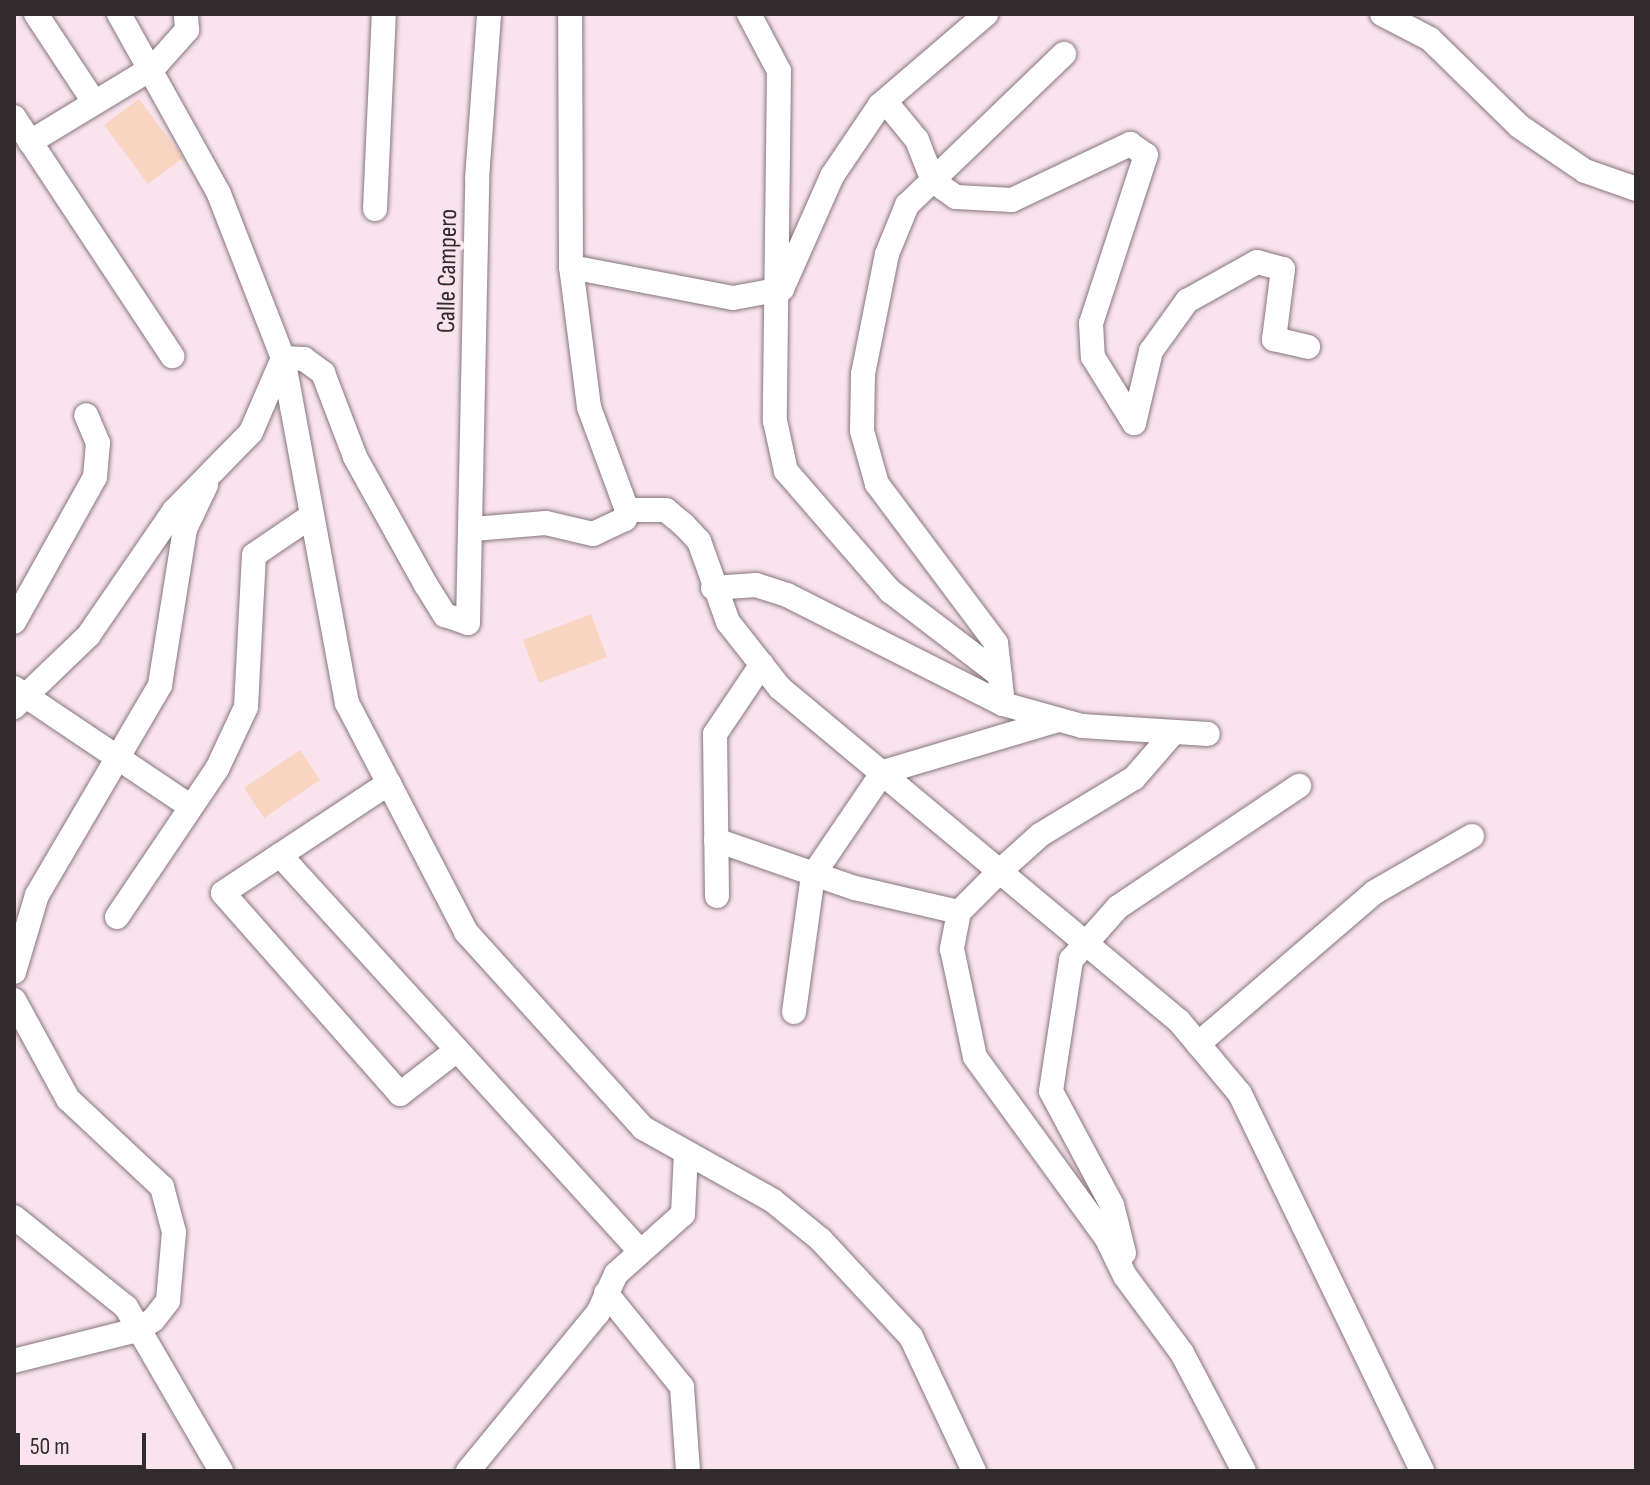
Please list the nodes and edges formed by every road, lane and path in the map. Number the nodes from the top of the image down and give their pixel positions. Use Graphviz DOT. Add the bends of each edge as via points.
graph roads {
  1 [pos="36,14"];
  2 [pos="119,14"];
  3 [pos="186,14"];
  4 [pos="384,14"];
  5 [pos="489,14"];
  6 [pos="570,14"];
  7 [pos="749,14"];
  8 [pos="986,14"];
  9 [pos="1382,14"];
  10 [pos="1064,54"];
  11 [pos="154,67"];
  12 [pos="885,101"];
  13 [pos="94,102"];
  14 [pos="14,117"];
  15 [pos="30,142"];
  16 [pos="933,181"];
  17 [pos="1636,189"];
  18 [pos="375,209"];
  19 [pos="571,267"];
  20 [pos="782,289"];
  21 [pos="1308,347"];
  22 [pos="172,356"];
  23 [pos="283,358"];
  24 [pos="86,415"];
  25 [pos="206,485"];
  26 [pos="627,510"];
  27 [pos="310,517"];
  28 [pos="473,529"];
  29 [pos="713,588"];
  30 [pos="14,622"];
  31 [pos="762,664"];
  32 [pos="1000,675"];
  33 [pos="18,697"];
  34 [pos="1003,704"];
  35 [pos="1060,720"];
  36 [pos="1174,732"];
  37 [pos="1208,734"];
  38 [pos="120,758"];
  39 [pos="883,772"];
  40 [pos="389,783"];
  41 [pos="1299,786"];
  42 [pos="191,807"];
  43 [pos="1472,836"];
  44 [pos="716,840"];
  45 [pos="280,855"];
  46 [pos="998,873"];
  47 [pos="813,875"];
  48 [pos="717,896"];
  49 [pos="959,912"];
  50 [pos="117,917"];
  51 [pos="1082,945"];
  52 [pos="14,972"];
  53 [pos="14,1000"];
  54 [pos="794,1012"];
  55 [pos="1198,1044"];
  56 [pos="457,1050"];
  57 [pos="686,1153"];
  58 [pos="14,1217"];
  59 [pos="639,1250"];
  60 [pos="1131,1282"];
  61 [pos="606,1293"];
  62 [pos="137,1330"];
  63 [pos="14,1361"];
  64 [pos="221,1471"];
  65 [pos="468,1471"];
  66 [pos="688,1471"];
  67 [pos="974,1471"];
  68 [pos="1244,1471"];
  69 [pos="1422,1471"];
  1 -- 13 [label="street"];
  2 -- 11 [label="street"];
  3 -- 11 [label="street" via="187,30"];
  4 -- 18 [label="street"];
  5 -- 28 [label="street, Calle Campero" via="477,179"];
  6 -- 19 [label="street"];
  7 -- 20 [label="street" via="779,71"];
  8 -- 12 [label="street"];
  9 -- 17 [label="street" via="1430,39 1519,126 1585,171"];
  10 -- 16 [label="street"];
  11 -- 13 [label="street"];
  11 -- 23 [label="street" via="219,194"];
  12 -- 16 [label="street" via="917,140"];
  12 -- 20 [label="street" via="832,176"];
  13 -- 15 [label="street"];
  14 -- 15 [label="street"];
  15 -- 22 [label="street"];
  16 -- 21 [label="street" via="956,197 1012,200 1139,146 1144,167 1091,323 1093,357 1134,423 1151,351 1187,301 1257,262 1283,269 1274,339"];
  16 -- 32 [label="street" via="907,205 887,254 863,374 862,431 877,484 996,643"];
  19 -- 20 [label="street" via="733,298"];
  19 -- 26 [label="street" via="589,407"];
  20 -- 32 [label="street" via="775,421 786,471 890,591"];
  23 -- 25 [label="street" via="251,432"];
  23 -- 27 [label="street"];
  23 -- 28 [label="street, Calle Campero" via="304,359 323,373 355,457 426,585 457,622 468,623"];
  24 -- 30 [label="street" via="98,443 91,488"];
  25 -- 33 [label="street" via="174,511 88,636"];
  25 -- 38 [label="street" via="185,529 160,685"];
  26 -- 28 [label="street" via="625,519 593,534 546,523"];
  26 -- 29 [label="street" via="666,510 684,525 699,541"];
  27 -- 40 [label="street" via="347,703"];
  27 -- 42 [label="street" via="254,555 246,707"];
  29 -- 31 [label="street" via="728,622"];
  29 -- 34 [label="street" via="756,585 787,595"];
  31 -- 39 [label="street" via="780,688"];
  31 -- 44 [label="street" via="715,734"];
  32 -- 34 [label="street"];
  33 -- 38 [label="street"];
  34 -- 35 [label="street"];
  35 -- 36 [label="street"];
  35 -- 39 [label="street"];
  36 -- 37 [label="street"];
  36 -- 46 [label="street" via="1134,778 1040,835"];
  38 -- 42 [label="street"];
  38 -- 52 [label="street" via="37,895"];
  39 -- 46 [label="street"];
  39 -- 47 [label="street"];
  40 -- 45 [label="street"];
  40 -- 57 [label="street" via="466,932 608,1093 643,1128"];
  41 -- 51 [label="street" via="1118,907"];
  42 -- 50 [label="street"];
  43 -- 55 [label="street" via="1375,892"];
  44 -- 47 [label="street"];
  44 -- 48 [label="street"];
  45 -- 56 [label="street"];
  45 -- 56 [label="street" via="223,893 400,1094"];
  46 -- 49 [label="street"];
  46 -- 51 [label="street"];
  47 -- 49 [label="street"];
  47 -- 54 [label="street"];
  49 -- 60 [label="street" via="952,949 975,1057 1068,1178"];
  51 -- 55 [label="street"];
  51 -- 60 [label="street" via="1067,971 1051,1091 1112,1205"];
  53 -- 62 [label="street" via="68,1099 147,1169 173,1215 168,1301"];
  55 -- 69 [label="street" via="1240,1094"];
  56 -- 59 [label="street"];
  57 -- 59 [label="street" via="683,1214"];
  57 -- 67 [label="street" via="772,1200 821,1240 911,1337"];
  58 -- 62 [label="street" via="126,1307"];
  59 -- 61 [label="street"];
  60 -- 68 [label="street" via="1182,1353"];
  61 -- 65 [label="street"];
  61 -- 66 [label="street" via="682,1387"];
  62 -- 63 [label="street"];
  62 -- 64 [label="street"];
}
